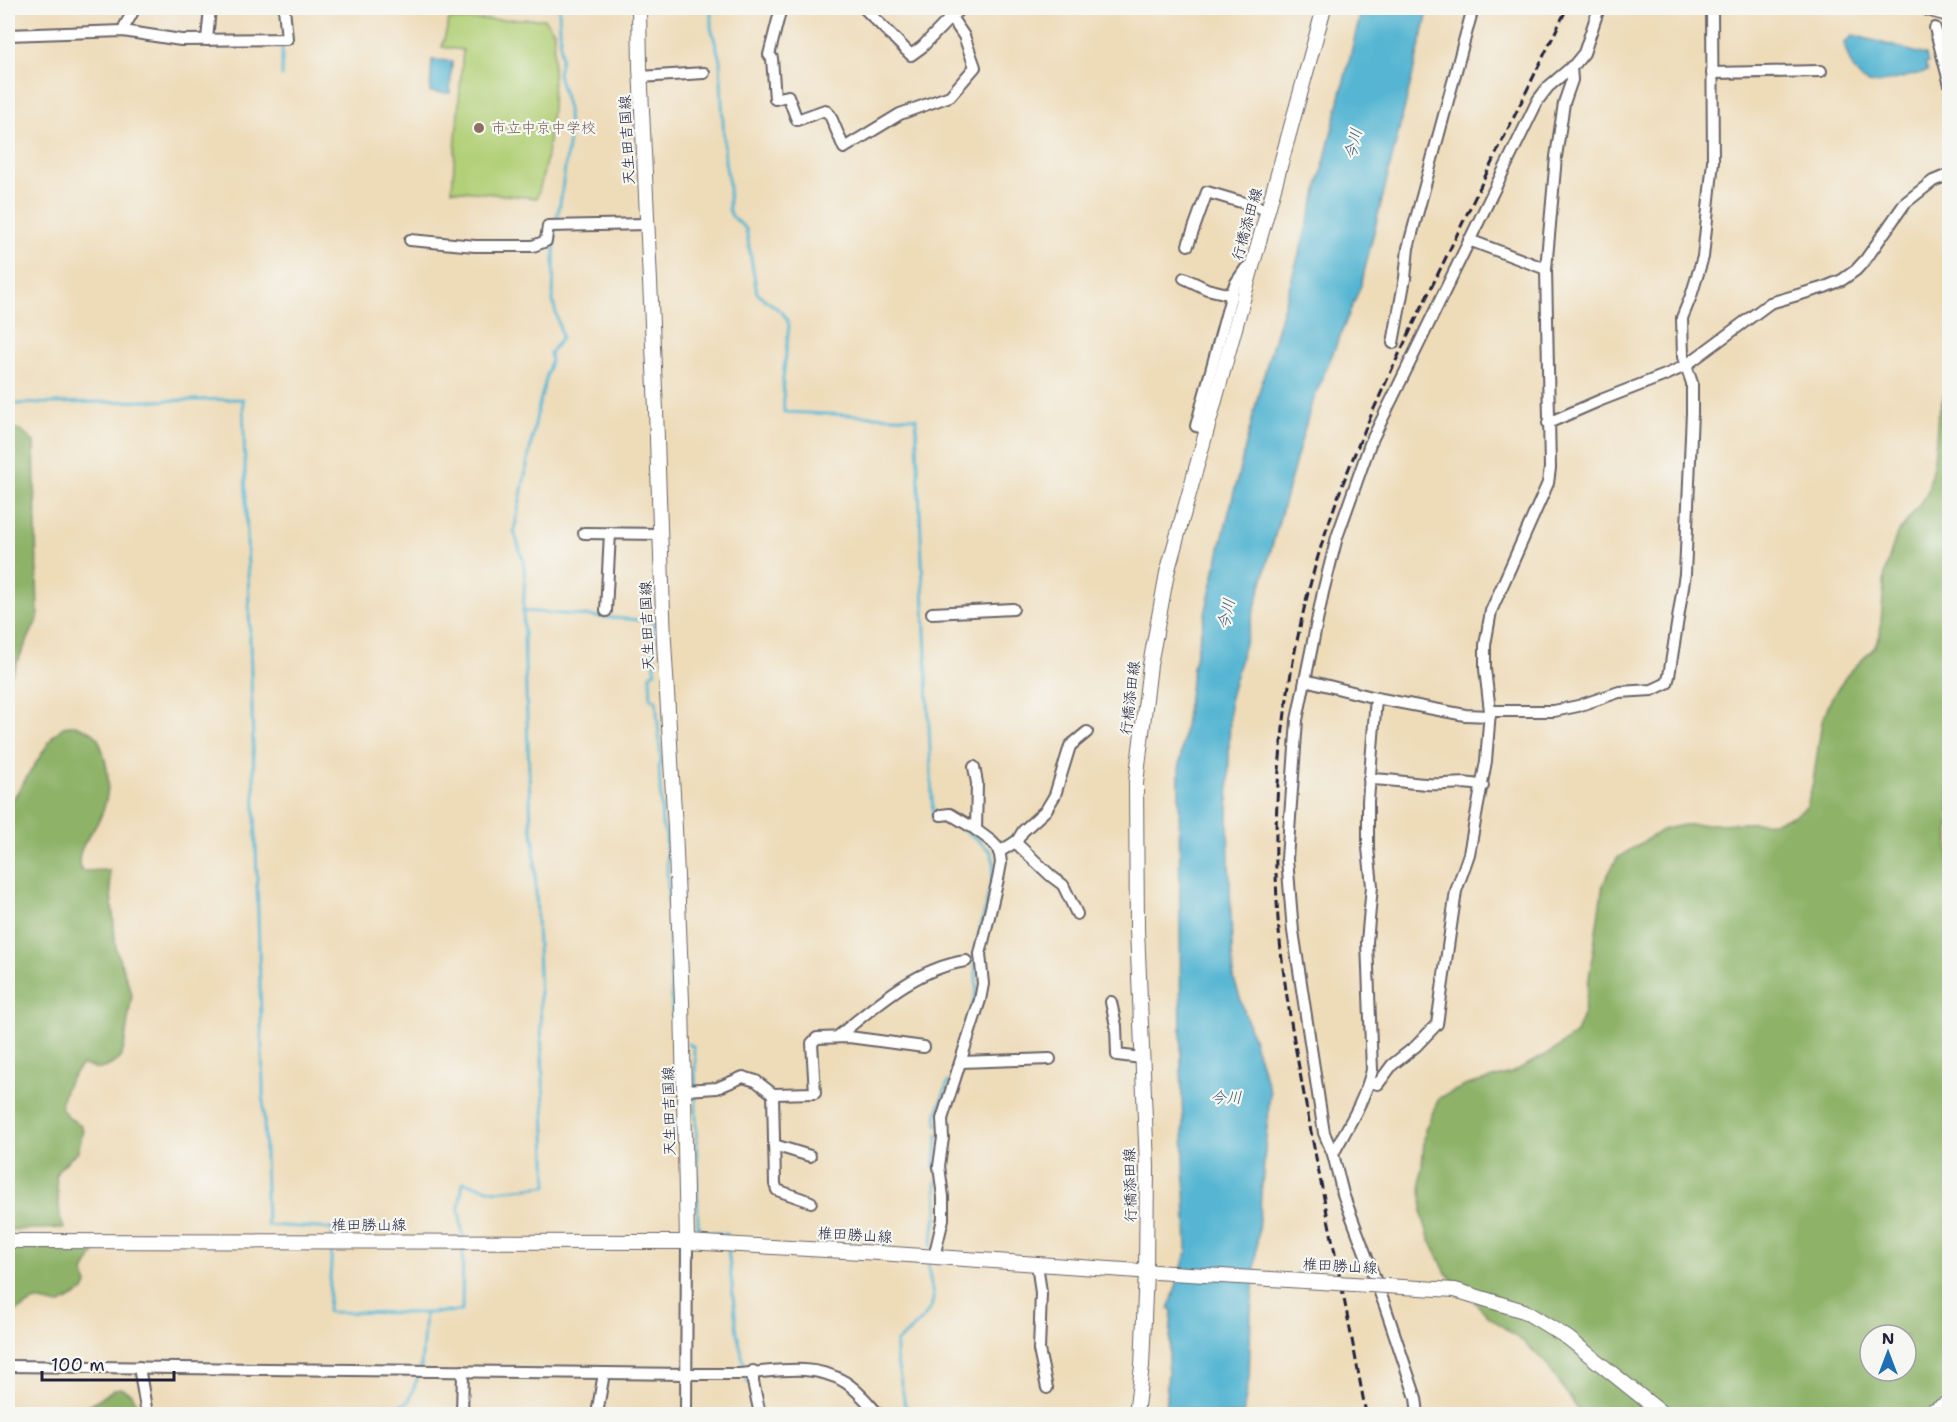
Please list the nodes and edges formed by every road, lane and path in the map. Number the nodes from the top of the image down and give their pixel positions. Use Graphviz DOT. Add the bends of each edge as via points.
graph roads {
  1 [pos="134,8"];
  2 [pos="210,8"];
  3 [pos="284,8"];
  4 [pos="639,8"];
  5 [pos="782,8"];
  6 [pos="864,8"];
  7 [pos="961,8"];
  8 [pos="1324,8"];
  9 [pos="1473,8"];
  10 [pos="1599,8"];
  11 [pos="1712,8"];
  12 [pos="1929,8"];
  13 [pos="1950,14"];
  14 [pos="951,17"];
  15 [pos="1935,28"];
  16 [pos="123,31"];
  17 [pos="8,35"];
  18 [pos="207,40"];
  19 [pos="1946,59"];
  20 [pos="1571,67"];
  21 [pos="1821,71"];
  22 [pos="704,73"];
  23 [pos="1712,73"];
  24 [pos="640,77"];
  25 [pos="1556,80"];
  26 [pos="1950,85"];
  27 [pos="1564,103"];
  28 [pos="1950,174"];
  29 [pos="1268,210"];
  30 [pos="647,224"];
  31 [pos="410,240"];
  32 [pos="1469,240"];
  33 [pos="1188,245"];
  34 [pos="1251,268"];
  35 [pos="1546,269"];
  36 [pos="1184,278"];
  37 [pos="1232,295"];
  38 [pos="1393,342"];
  39 [pos="1685,366"];
  40 [pos="1548,423"];
  41 [pos="1207,429"];
  42 [pos="584,533"];
  43 [pos="610,533"];
  44 [pos="660,534"];
  45 [pos="1013,609"];
  46 [pos="606,611"];
  47 [pos="932,613"];
  48 [pos="1305,680"];
  49 [pos="1376,698"];
  50 [pos="1490,713"];
  51 [pos="1088,732"];
  52 [pos="974,767"];
  53 [pos="1369,778"];
  54 [pos="1483,786"];
  55 [pos="941,815"];
  56 [pos="976,830"];
  57 [pos="1015,842"];
  58 [pos="999,852"];
  59 [pos="1077,914"];
  60 [pos="966,961"];
  61 [pos="1111,1002"];
  62 [pos="837,1037"];
  63 [pos="924,1047"];
  64 [pos="1142,1058"];
  65 [pos="1050,1059"];
  66 [pos="961,1062"];
  67 [pos="1369,1082"];
  68 [pos="685,1090"];
  69 [pos="772,1094"];
  70 [pos="774,1145"];
  71 [pos="1333,1154"];
  72 [pos="810,1156"];
  73 [pos="812,1202"];
  74 [pos="8,1241"];
  75 [pos="687,1242"];
  76 [pos="934,1257"];
  77 [pos="1037,1263"];
  78 [pos="1151,1272"];
  79 [pos="8,1366"];
  80 [pos="139,1367"];
  81 [pos="463,1371"];
  82 [pos="753,1371"];
  83 [pos="604,1373"];
  84 [pos="687,1374"];
  85 [pos="1047,1388"];
  86 [pos="1950,1402"];
  87 [pos="147,1414"];
  88 [pos="462,1414"];
  89 [pos="597,1414"];
  90 [pos="686,1414"];
  91 [pos="760,1414"];
  92 [pos="878,1414"];
  93 [pos="1136,1414"];
  94 [pos="1418,1414"];
  95 [pos="1663,1414"];
  96 [pos="1926,1414"];
  1 -- 16 [label="street"];
  2 -- 18 [label="street"];
  3 -- 18 [label="street" via="287,39"];
  4 -- 24 [label="main road, 天生田吉国線"];
  5 -- 14 [label="street" via="769,55 776,99 788,96 797,120 825,110 844,148 900,114 950,96 975,67 964,36"];
  6 -- 14 [label="street" via="911,55"];
  7 -- 14 [label="street"];
  8 -- 29 [label="main road, 行橋添田線"];
  9 -- 38 [label="street" via="1408,248"];
  10 -- 20 [label="street" via="1584,52"];
  11 -- 23 [label="street"];
  12 -- 13 [label="highway"];
  15 -- 19 [label="street"];
  16 -- 17 [label="street"];
  16 -- 18 [label="street"];
  19 -- 26 [label="street"];
  20 -- 25 [label="street"];
  20 -- 27 [label="street" via="1572,80"];
  21 -- 23 [label="street"];
  22 -- 24 [label="street"];
  23 -- 39 [label="street" via="1713,160 1703,257 1682,318"];
  24 -- 30 [label="main road, 天生田吉国線"];
  25 -- 27 [label="street"];
  25 -- 32 [label="street" via="1538,100"];
  27 -- 35 [label="street"];
  28 -- 39 [label="street" via="1905,203 1856,270 1825,288 1770,303"];
  29 -- 33 [label="street" via="1207,192"];
  29 -- 34 [label="main road, 行橋添田線"];
  30 -- 31 [label="street" via="548,226 546,241 533,246"];
  30 -- 44 [label="main road, 天生田吉国線"];
  32 -- 35 [label="street"];
  32 -- 48 [label="street" via="1370,444 1351,494 1323,592"];
  34 -- 37 [label="street" via="1246,268"];
  34 -- 41 [label="main road, 行橋添田線"];
  35 -- 40 [label="street"];
  36 -- 37 [label="street"];
  37 -- 41 [label="street" via="1197,426"];
  39 -- 40 [label="street"];
  39 -- 50 [label="street" via="1692,383 1685,574 1667,683 1652,690 1619,693 1554,711"];
  40 -- 50 [label="street" via="1548,483 1488,624 1485,669"];
  41 -- 64 [label="main road, 行橋添田線" via="1167,573 1150,665 1136,783"];
  42 -- 43 [label="street"];
  43 -- 44 [label="street"];
  43 -- 46 [label="street"];
  44 -- 68 [label="main road, 天生田吉国線"];
  45 -- 47 [label="street"];
  48 -- 49 [label="street"];
  48 -- 71 [label="street" via="1297,720 1287,859 1293,931 1324,1133"];
  49 -- 50 [label="street" via="1465,715"];
  49 -- 53 [label="street"];
  50 -- 54 [label="street"];
  51 -- 57 [label="street" via="1070,746 1055,795 1046,810"];
  52 -- 56 [label="street"];
  53 -- 54 [label="street"];
  53 -- 67 [label="street"];
  54 -- 67 [label="street" via="1469,854 1456,891 1437,1024 1378,1083"];
  55 -- 56 [label="street" via="950,814"];
  56 -- 58 [label="street"];
  57 -- 58 [label="street"];
  57 -- 59 [label="street" via="1063,885"];
  58 -- 66 [label="street" via="998,879 980,954 983,984"];
  60 -- 62 [label="street" via="922,974"];
  61 -- 64 [label="street" via="1117,1055"];
  62 -- 63 [label="street"];
  62 -- 69 [label="street" via="817,1038 812,1043 814,1093"];
  64 -- 78 [label="main road, 行橋添田線"];
  65 -- 66 [label="street"];
  66 -- 76 [label="street" via="942,1119 939,1166 943,1219"];
  67 -- 71 [label="street"];
  68 -- 69 [label="street" via="717,1088 743,1077"];
  68 -- 75 [label="main road, 天生田吉国線"];
  69 -- 70 [label="street"];
  70 -- 72 [label="street"];
  70 -- 73 [label="street" via="777,1190"];
  71 -- 94 [label="street" via="1343,1194 1416,1398"];
  74 -- 75 [label="main road, 椎田勝山線"];
  75 -- 76 [label="main road, 椎田勝山線"];
  75 -- 84 [label="street"];
  76 -- 77 [label="main road, 椎田勝山線"];
  77 -- 78 [label="main road, 椎田勝山線"];
  77 -- 85 [label="street" via="1041,1293 1039,1350"];
  78 -- 93 [label="main road, 行橋添田線"];
  78 -- 95 [label="main road, 椎田勝山線, bridge" via="1455,1290 1524,1311 1568,1338"];
  79 -- 80 [label="street"];
  80 -- 81 [label="street"];
  80 -- 87 [label="street"];
  81 -- 83 [label="street"];
  81 -- 88 [label="street"];
  82 -- 84 [label="street"];
  82 -- 91 [label="street"];
  82 -- 92 [label="street" via="806,1370 831,1375 856,1391"];
  83 -- 84 [label="street"];
  83 -- 89 [label="street"];
  84 -- 90 [label="street"];
  86 -- 96 [label="main road"];
}
